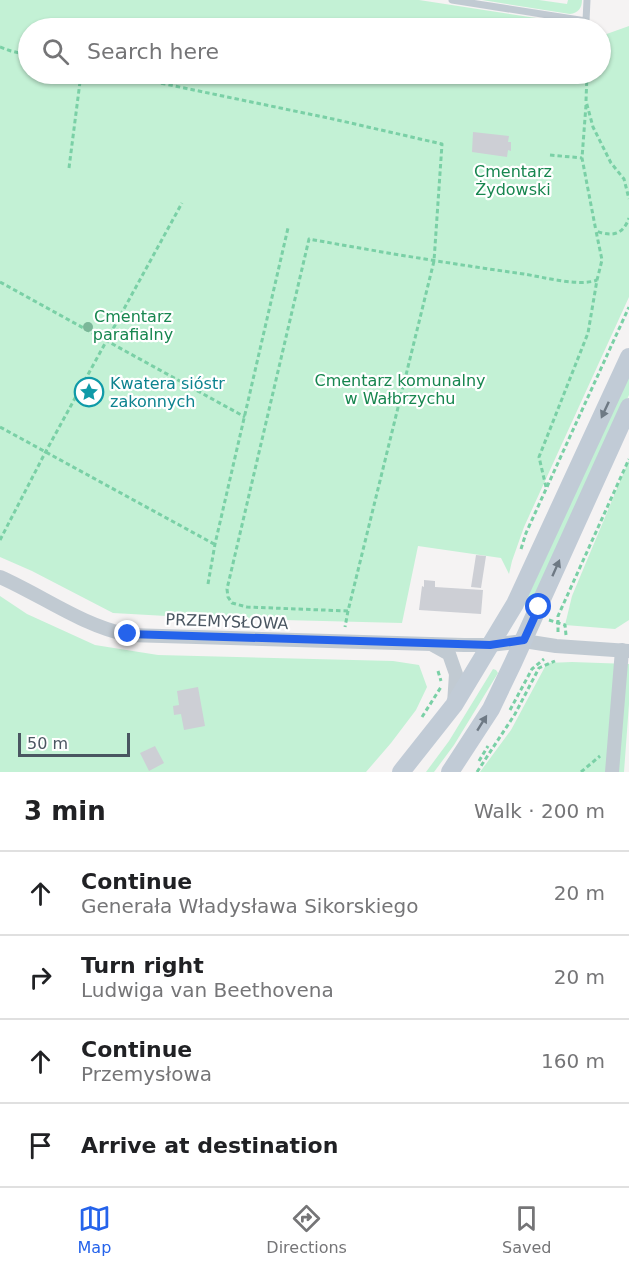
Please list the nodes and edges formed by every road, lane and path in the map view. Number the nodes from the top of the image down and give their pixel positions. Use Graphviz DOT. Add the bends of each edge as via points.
graph roads {
  1 [pos="452,0"];
  2 [pos="587,0"];
  3 [pos="567,18"];
  4 [pos="586,18"];
  5 [pos="0,47"];
  6 [pos="18,53"];
  7 [pos="80,84"];
  8 [pos="165,84"];
  9 [pos="587,84"];
  10 [pos="586,101"];
  11 [pos="550,155"];
  12 [pos="582,158"];
  13 [pos="69,168"];
  14 [pos="629,196"];
  15 [pos="182,203"];
  16 [pos="629,218"];
  17 [pos="288,228"];
  18 [pos="596,231"];
  19 [pos="434,261"];
  20 [pos="597,280"];
  21 [pos="0,282"];
  22 [pos="629,307"];
  23 [pos="107,341"];
  24 [pos="629,357"];
  25 [pos="629,407"];
  26 [pos="245,417"];
  27 [pos="0,427"];
  28 [pos="45,453"];
  29 [pos="629,459"];
  30 [pos="546,489"];
  31 [pos="0,540"];
  32 [pos="215,544"];
  33 [pos="520,553"];
  34 [pos="0,577"];
  35 [pos="208,584"];
  36 [pos="348,611"];
  37 [pos="545,619"];
  38 [pos="558,623"];
  39 [pos="345,629"];
  40 [pos="558,635"];
  41 [pos="566,636"];
  42 [pos="524,640"];
  43 [pos="430,643"];
  44 [pos="490,645"];
  45 [pos="625,650"];
  46 [pos="556,661"];
  47 [pos="438,671"];
  48 [pos="454,705"];
  49 [pos="420,720"];
  50 [pos="401,772"];
  51 [pos="450,772"];
  52 [pos="477,772"];
  53 [pos="612,772"];
  1 -- 3 [label="lane"];
  2 -- 4 [label="lane"];
  5 -- 6 [label="path"];
  7 -- 13 [label="path"];
  8 -- 19 [label="path" via="442,144"];
  9 -- 10 [label="path"];
  10 -- 12 [label="path"];
  10 -- 14 [label="path" via="600,143 624,179"];
  11 -- 12 [label="path"];
  12 -- 18 [label="path"];
  15 -- 23 [label="path"];
  16 -- 18 [label="path" via="618,233"];
  17 -- 26 [label="path"];
  18 -- 20 [label="path" via="602,260"];
  19 -- 20 [label="path" via="566,281"];
  19 -- 36 [label="path"];
  19 -- 36 [label="path" via="309,239 226,589 232,603 247,607"];
  20 -- 30 [label="path" via="588,333 539,457"];
  21 -- 23 [label="path"];
  22 -- 30 [label="path"];
  23 -- 26 [label="path"];
  23 -- 28 [label="path"];
  24 -- 44 [label="main road, one-way" via="515,604"];
  42 -- 25 [label="main road, one-way"];
  26 -- 32 [label="path"];
  27 -- 28 [label="path"];
  28 -- 31 [label="path"];
  28 -- 32 [label="path"];
  29 -- 38 [label="path" via="558,615"];
  30 -- 33 [label="path"];
  32 -- 35 [label="path"];
  34 -- 43 [label="street, PRZEMYSŁOWA" via="108,631"];
  36 -- 39 [label="path"];
  37 -- 38 [label="path"];
  38 -- 40 [label="path"];
  38 -- 41 [label="path" via="565,625"];
  42 -- 44 [label="street, PRZEMYSŁOWA"];
  42 -- 45 [label="street, PRZEMYSŁOWA"];
  51 -- 42 [label="main road, one-way" via="491,708"];
  43 -- 44 [label="street, PRZEMYSŁOWA"];
  43 -- 48 [label="street" via="449,654 456,674"];
  44 -- 48 [label="main road"];
  45 -- 53 [label="street"];
  46 -- 52 [label="path" via="539,668"];
  47 -- 49 [label="path" via="442,684"];
  48 -- 50 [label="main road"];
}
